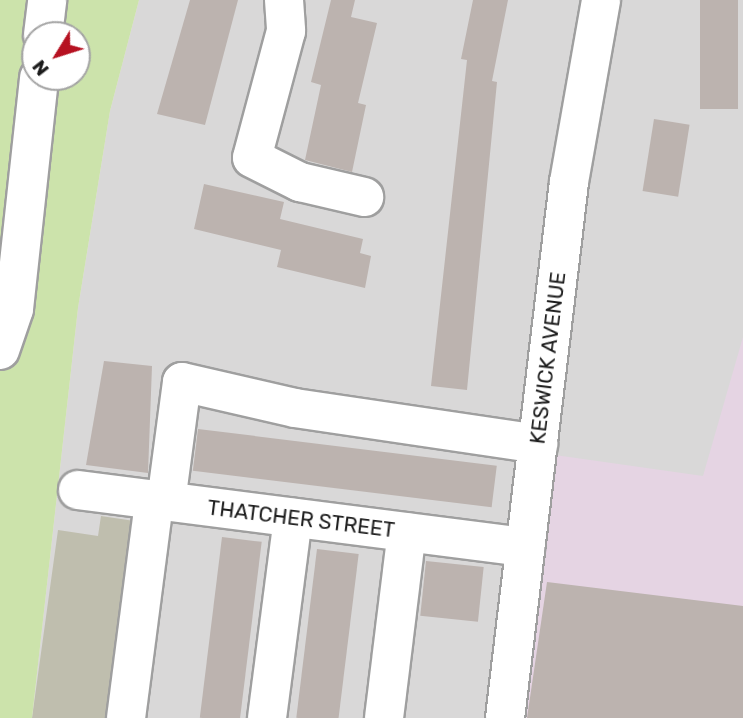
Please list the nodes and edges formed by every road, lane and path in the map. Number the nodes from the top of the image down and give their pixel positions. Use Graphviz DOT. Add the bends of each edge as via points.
graph roads {
  1 [pos="47,0"];
  2 [pos="284,0"];
  3 [pos="601,0"];
  4 [pos="45,21"];
  5 [pos="37,91"];
  6 [pos="364,197"];
  7 [pos="0,350"];
  8 [pos="538,444"];
  9 [pos="78,490"];
  10 [pos="160,502"];
  11 [pos="293,518"];
  12 [pos="407,532"];
  13 [pos="525,547"];
  14 [pos="126,718"];
  15 [pos="267,718"];
  16 [pos="384,718"];
  17 [pos="505,718"];
  1 -- 4 [label="street"];
  2 -- 6 [label="street" via="286,31 252,158 300,182"];
  3 -- 8 [label="street, KESWICK AVENUE" via="569,183"];
  5 -- 7 [label="street" via="14,309"];
  8 -- 10 [label="street" via="295,408 182,382"];
  8 -- 13 [label="street, KESWICK AVENUE"];
  9 -- 10 [label="street, THATCHER STREET"];
  10 -- 11 [label="street, THATCHER STREET"];
  10 -- 14 [label="street"];
  11 -- 12 [label="street, THATCHER STREET"];
  11 -- 15 [label="street"];
  12 -- 13 [label="street, THATCHER STREET"];
  12 -- 16 [label="street"];
  13 -- 17 [label="street, KESWICK AVENUE"];
}
